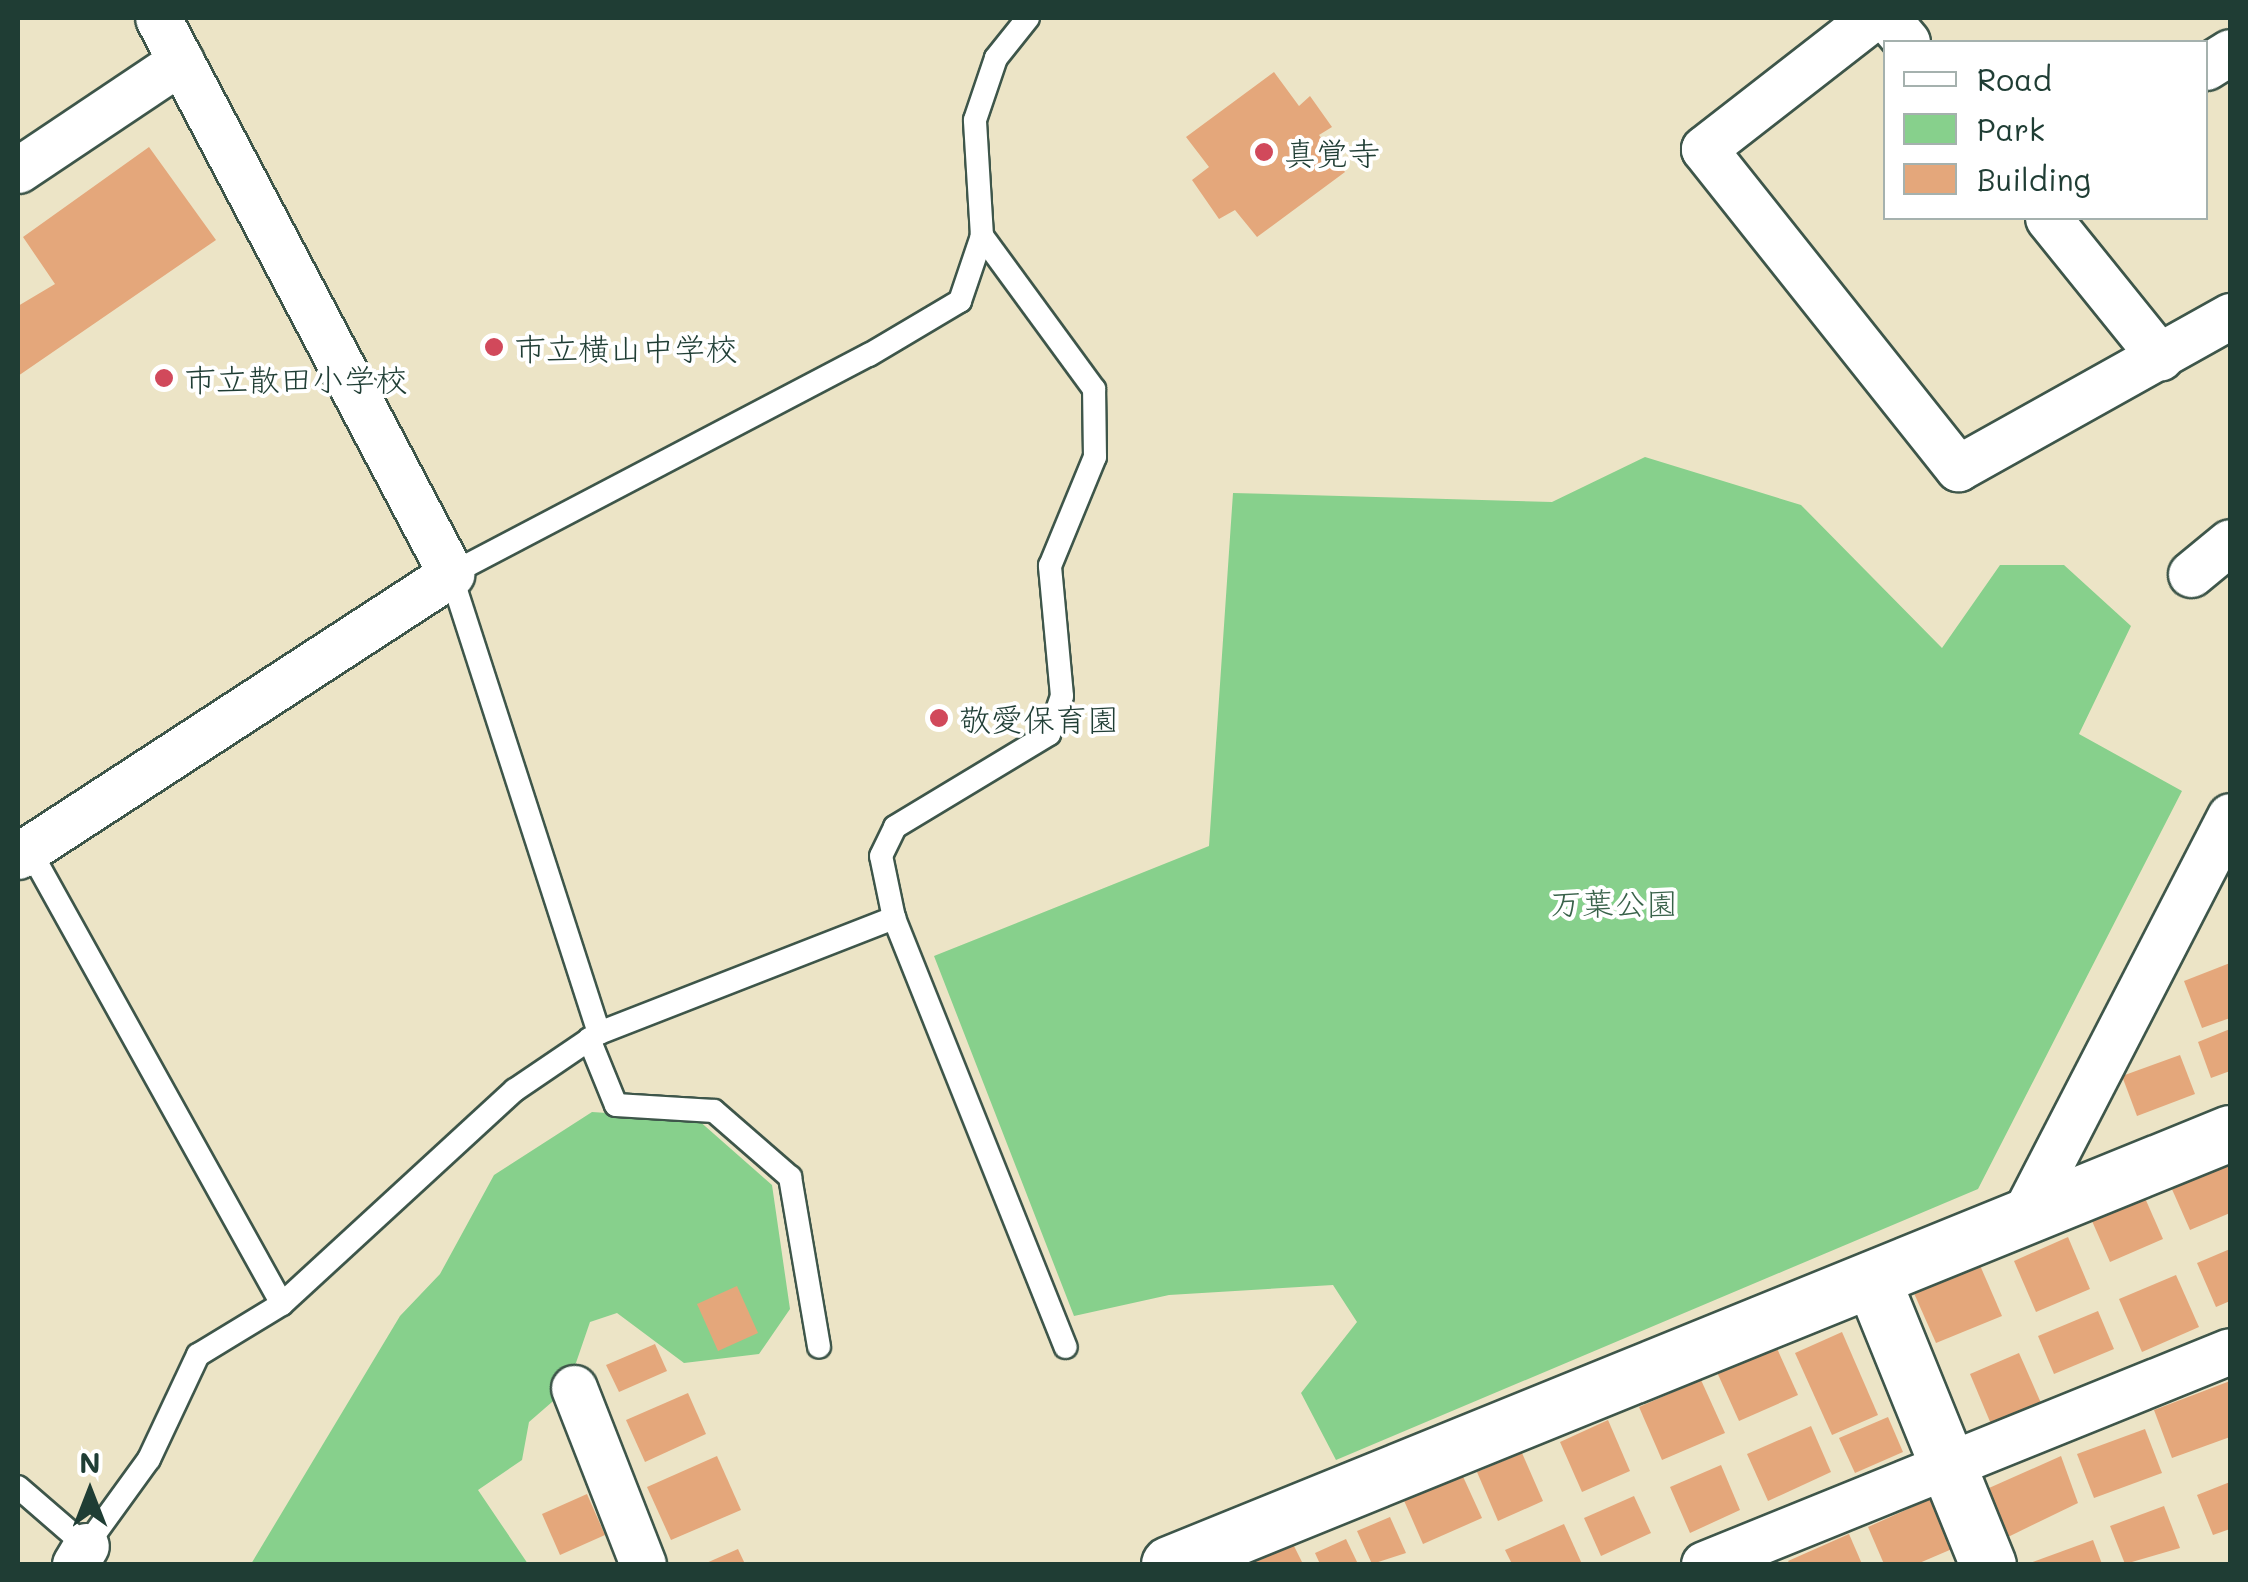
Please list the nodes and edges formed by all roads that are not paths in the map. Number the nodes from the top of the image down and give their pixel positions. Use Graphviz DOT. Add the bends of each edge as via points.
graph roads {
  1 [pos="158,18"];
  2 [pos="1028,18"];
  3 [pos="1872,18"];
  4 [pos="1887,18"];
  5 [pos="1906,40"];
  6 [pos="2230,52"];
  7 [pos="181,62"];
  8 [pos="2208,66"];
  9 [pos="18,170"];
  10 [pos="2050,220"];
  11 [pos="982,236"];
  12 [pos="2230,316"];
  13 [pos="2160,357"];
  14 [pos="2230,542"];
  15 [pos="451,574"];
  16 [pos="2191,574"];
  17 [pos="2230,816"];
  18 [pos="23,852"];
  19 [pos="2230,892"];
  20 [pos="2180,913"];
  21 [pos="894,918"];
  22 [pos="594,1036"];
  23 [pos="2230,1132"];
  24 [pos="2023,1217"];
  25 [pos="1872,1278"];
  26 [pos="282,1304"];
  27 [pos="819,1347"];
  28 [pos="1066,1347"];
  29 [pos="2230,1351"];
  30 [pos="574,1388"];
  31 [pos="1948,1465"];
  32 [pos="18,1487"];
  33 [pos="80,1555"];
  34 [pos="642,1564"];
  35 [pos="1169,1564"];
  36 [pos="1704,1564"];
  37 [pos="1988,1564"];
  1 -- 7 [label="street"];
  2 -- 11 [label="lane" via="996,58 976,120"];
  3 -- 13 [label="street" via="1704,149 1958,468"];
  4 -- 5 [label="street"];
  6 -- 8 [label="street"];
  7 -- 9 [label="street"];
  7 -- 15 [label="street"];
  10 -- 13 [label="street"];
  11 -- 15 [label="lane" via="960,301 869,356"];
  11 -- 21 [label="lane" via="1094,389 1096,457 1050,566 1062,696 1049,734 895,827 880,856"];
  12 -- 13 [label="street"];
  14 -- 16 [label="street"];
  15 -- 18 [label="street"];
  15 -- 22 [label="lane"];
  17 -- 20 [label="street"];
  18 -- 26 [label="lane"];
  19 -- 20 [label="street"];
  20 -- 24 [label="street"];
  21 -- 22 [label="lane"];
  21 -- 28 [label="lane"];
  22 -- 26 [label="lane" via="515,1090"];
  22 -- 27 [label="lane" via="616,1105 714,1111 790,1177"];
  23 -- 24 [label="street"];
  24 -- 25 [label="street"];
  25 -- 31 [label="street"];
  25 -- 35 [label="street"];
  26 -- 33 [label="lane" via="198,1355 148,1459"];
  29 -- 31 [label="street"];
  30 -- 34 [label="street"];
  31 -- 36 [label="street"];
  31 -- 37 [label="street"];
  32 -- 33 [label="lane"];
}
